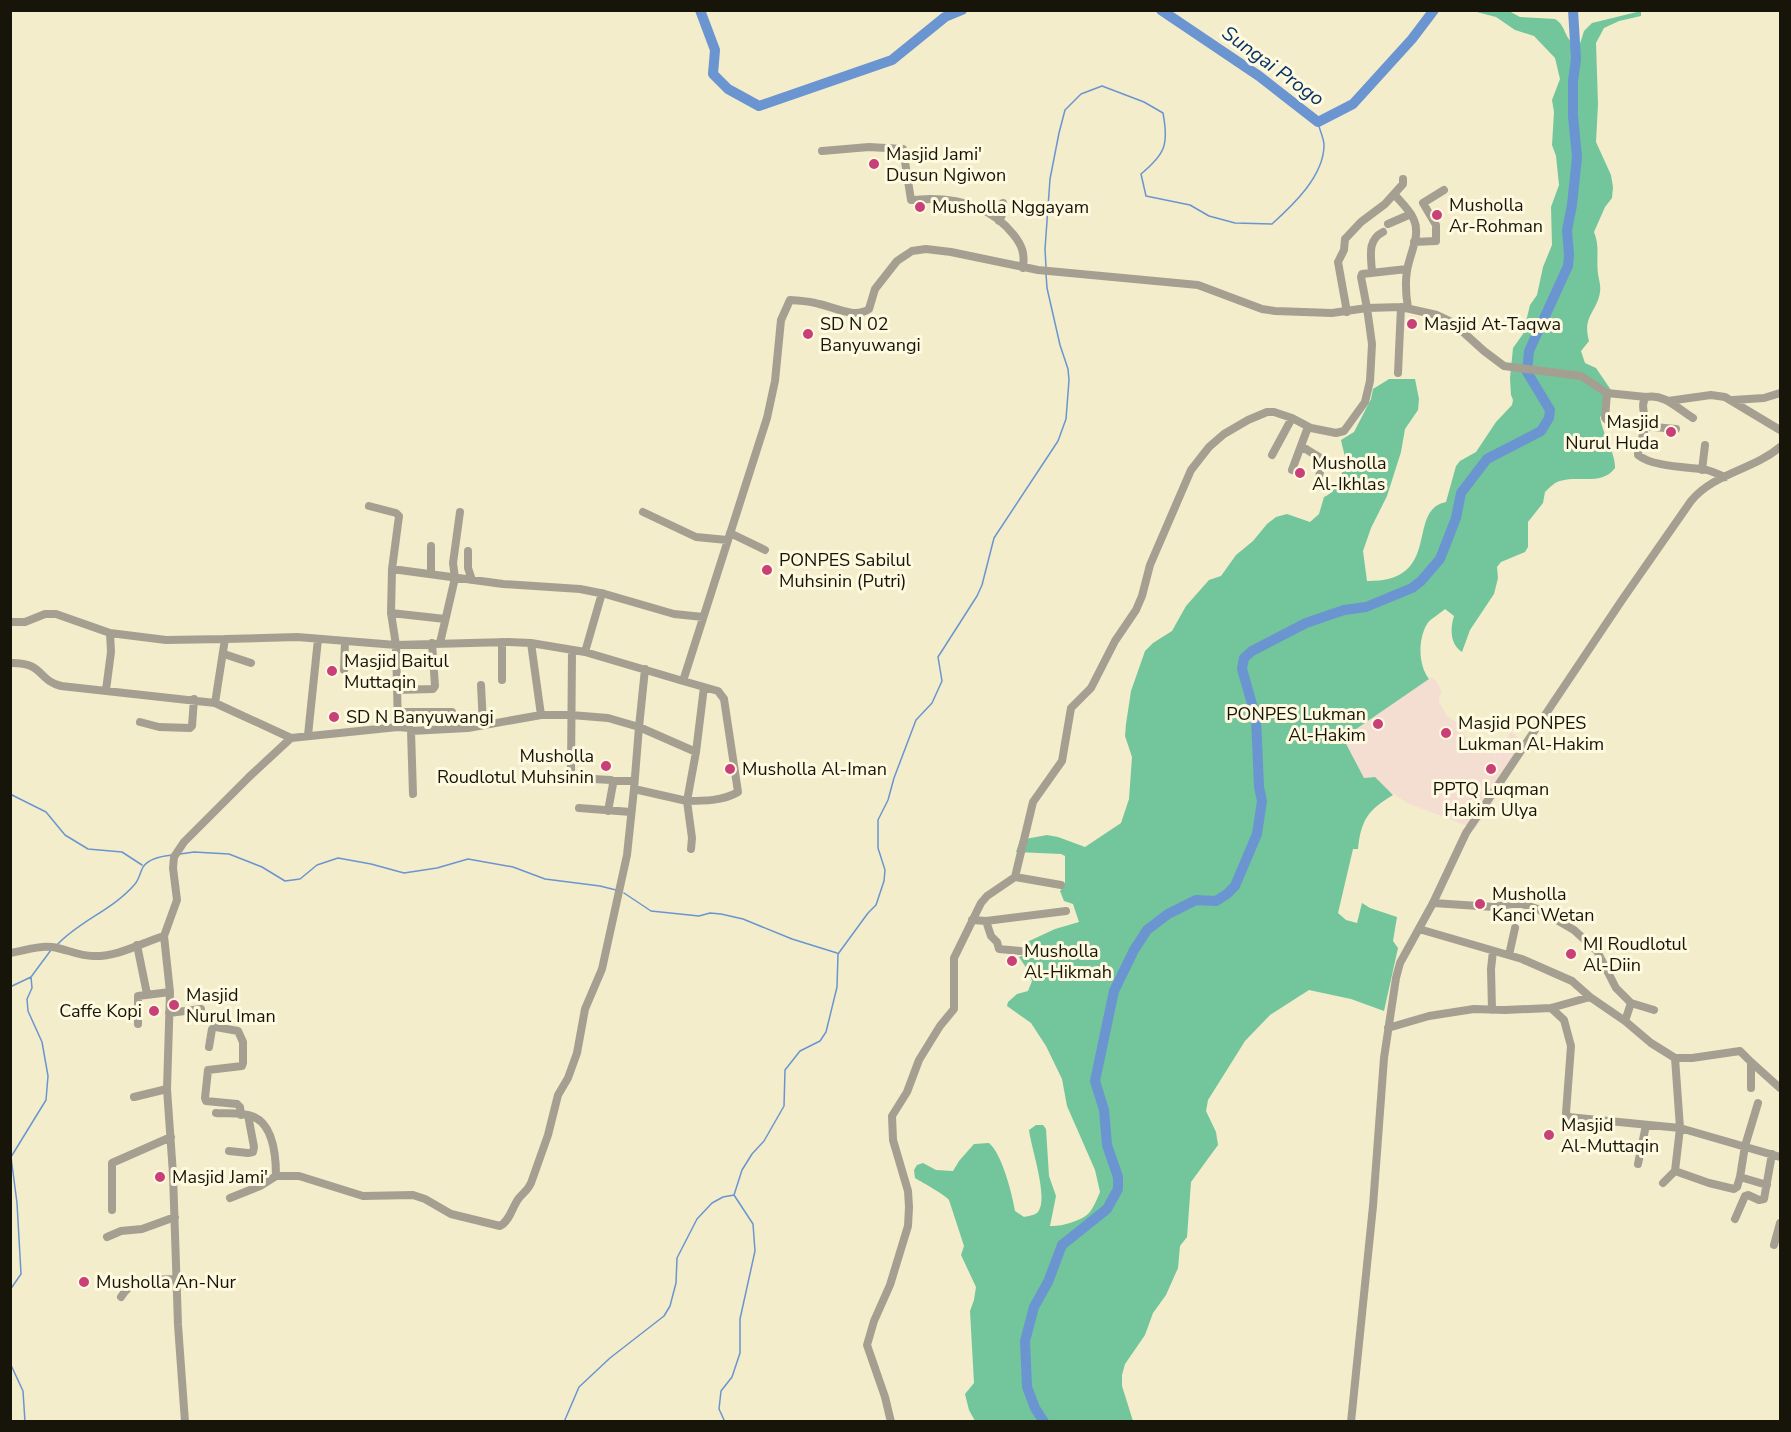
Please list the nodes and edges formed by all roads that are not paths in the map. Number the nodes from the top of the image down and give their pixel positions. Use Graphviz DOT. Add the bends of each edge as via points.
graph roads {
  1 [pos="822,151"];
  2 [pos="1403,179"];
  3 [pos="1444,190"];
  4 [pos="1394,194"];
  5 [pos="1003,202"];
  6 [pos="1411,214"];
  7 [pos="999,221"];
  8 [pos="1388,224"];
  9 [pos="1383,232"];
  10 [pos="1414,242"];
  11 [pos="1023,268"];
  12 [pos="1407,269"];
  13 [pos="1372,272"];
  14 [pos="1367,308"];
  15 [pos="1404,308"];
  16 [pos="1347,312"];
  17 [pos="1398,372"];
  18 [pos="1607,393"];
  19 [pos="1780,393"];
  20 [pos="1646,397"];
  21 [pos="1733,400"];
  22 [pos="1668,401"];
  23 [pos="1292,418"];
  24 [pos="1693,418"];
  25 [pos="1769,422"];
  26 [pos="1780,423"];
  27 [pos="1646,425"];
  28 [pos="1308,427"];
  29 [pos="1676,429"];
  30 [pos="1780,430"];
  31 [pos="1705,445"];
  32 [pos="1301,446"];
  33 [pos="1780,447"];
  34 [pos="1272,455"];
  35 [pos="1292,470"];
  36 [pos="1702,470"];
  37 [pos="1725,477"];
  38 [pos="1319,478"];
  39 [pos="369,506"];
  40 [pos="460,512"];
  41 [pos="643,512"];
  42 [pos="729,537"];
  43 [pos="431,546"];
  44 [pos="765,550"];
  45 [pos="468,551"];
  46 [pos="393,569"];
  47 [pos="431,574"];
  48 [pos="455,578"];
  49 [pos="472,580"];
  50 [pos="602,593"];
  51 [pos="391,613"];
  52 [pos="703,617"];
  53 [pos="446,619"];
  54 [pos="10,622"];
  55 [pos="110,633"];
  56 [pos="225,639"];
  57 [pos="318,639"];
  58 [pos="345,641"];
  59 [pos="502,642"];
  60 [pos="436,643"];
  61 [pos="531,643"];
  62 [pos="396,645"];
  63 [pos="572,650"];
  64 [pos="585,652"];
  65 [pos="224,654"];
  66 [pos="10,663"];
  67 [pos="251,663"];
  68 [pos="645,669"];
  69 [pos="344,670"];
  70 [pos="502,680"];
  71 [pos="683,681"];
  72 [pos="481,685"];
  73 [pos="704,687"];
  74 [pos="106,690"];
  75 [pos="397,690"];
  76 [pos="194,699"];
  77 [pos="214,703"];
  78 [pos="398,712"];
  79 [pos="452,712"];
  80 [pos="541,715"];
  81 [pos="571,715"];
  82 [pos="140,722"];
  83 [pos="483,725"];
  84 [pos="398,727"];
  85 [pos="639,727"];
  86 [pos="411,731"];
  87 [pos="308,735"];
  88 [pos="291,738"];
  89 [pos="696,752"];
  90 [pos="613,781"];
  91 [pos="634,785"];
  92 [pos="413,794"];
  93 [pos="687,801"];
  94 [pos="579,808"];
  95 [pos="608,811"];
  96 [pos="631,812"];
  97 [pos="691,849"];
  98 [pos="1015,877"];
  99 [pos="1061,885"];
  100 [pos="1432,903"];
  101 [pos="1066,911"];
  102 [pos="972,920"];
  103 [pos="986,921"];
  104 [pos="1515,928"];
  105 [pos="1419,929"];
  106 [pos="164,936"];
  107 [pos="137,945"];
  108 [pos="1020,951"];
  109 [pos="1493,951"];
  110 [pos="10,953"];
  111 [pos="1509,955"];
  112 [pos="170,992"];
  113 [pos="147,994"];
  114 [pos="1590,998"];
  115 [pos="1631,1003"];
  116 [pos="1551,1008"];
  117 [pos="201,1009"];
  118 [pos="1492,1010"];
  119 [pos="1654,1010"];
  120 [pos="169,1013"];
  121 [pos="1625,1021"];
  122 [pos="138,1024"];
  123 [pos="1388,1028"];
  124 [pos="209,1047"];
  125 [pos="1675,1058"];
  126 [pos="1751,1062"];
  127 [pos="1751,1088"];
  128 [pos="1780,1088"];
  129 [pos="168,1089"];
  130 [pos="134,1097"];
  131 [pos="1758,1103"];
  132 [pos="216,1113"];
  133 [pos="244,1115"];
  134 [pos="1646,1125"];
  135 [pos="1680,1128"];
  136 [pos="171,1137"];
  137 [pos="1745,1146"];
  138 [pos="229,1151"];
  139 [pos="1776,1155"];
  140 [pos="1638,1164"];
  141 [pos="1675,1171"];
  142 [pos="276,1176"];
  143 [pos="1740,1178"];
  144 [pos="1663,1183"];
  145 [pos="1767,1185"];
  146 [pos="230,1198"];
  147 [pos="112,1210"];
  148 [pos="175,1217"];
  149 [pos="1736,1219"];
  150 [pos="1780,1223"];
  151 [pos="107,1237"];
  152 [pos="1774,1245"];
  153 [pos="177,1279"];
  154 [pos="122,1297"];
  155 [pos="185,1422"];
  156 [pos="891,1422"];
  157 [pos="1351,1422"];
  1 -- 7 [label="street" via="903,149 912,200 957,201 989,211"];
  2 -- 4 [label="street"];
  3 -- 10 [label="street" via="1423,204 1436,225 1436,241"];
  4 -- 6 [label="street"];
  4 -- 16 [label="street" via="1345,239 1338,261"];
  5 -- 7 [label="street"];
  6 -- 8 [label="street"];
  6 -- 10 [label="street"];
  7 -- 11 [label="street" via="1019,241 1024,254"];
  9 -- 13 [label="street" via="1372,243"];
  10 -- 12 [label="street"];
  11 -- 16 [label="street" via="1198,285 1275,311"];
  11 -- 42 [label="street" via="951,252 919,250 897,261 875,289 867,311 854,313 790,300 781,320 767,418"];
  12 -- 13 [label="street"];
  12 -- 15 [label="street"];
  13 -- 14 [label="street" via="1361,277"];
  14 -- 15 [label="street"];
  14 -- 16 [label="street"];
  14 -- 28 [label="street" via="1372,368 1365,402 1344,431"];
  15 -- 17 [label="street"];
  15 -- 18 [label="street" via="1452,322 1504,366 1581,376"];
  18 -- 20 [label="street"];
  18 -- 27 [label="street" via="1608,423"];
  19 -- 21 [label="street"];
  20 -- 22 [label="street" via="1657,395"];
  20 -- 27 [label="street" via="1642,403"];
  21 -- 22 [label="street" via="1711,395"];
  21 -- 25 [label="street"];
  22 -- 24 [label="street"];
  23 -- 28 [label="street"];
  23 -- 34 [label="street"];
  23 -- 98 [label="street" via="1267,412 1248,420 1209,447 1191,470 1150,565 1136,610 1091,688 1071,708 1062,761 1033,802"];
  25 -- 26 [label="street"];
  25 -- 30 [label="street"];
  27 -- 29 [label="street"];
  27 -- 36 [label="street" via="1639,456"];
  28 -- 32 [label="street"];
  31 -- 36 [label="street"];
  32 -- 35 [label="street"];
  32 -- 38 [label="street" via="1322,459"];
  33 -- 37 [label="street" via="1757,463"];
  36 -- 37 [label="street"];
  37 -- 100 [label="street" via="1700,489 1622,600 1466,833"];
  39 -- 46 [label="street" via="399,516"];
  40 -- 48 [label="street" via="453,563"];
  41 -- 42 [label="street" via="696,537"];
  42 -- 44 [label="street"];
  42 -- 52 [label="street"];
  43 -- 47 [label="street"];
  45 -- 49 [label="street"];
  46 -- 47 [label="street"];
  46 -- 51 [label="street"];
  47 -- 48 [label="street"];
  48 -- 49 [label="street"];
  48 -- 53 [label="street"];
  49 -- 50 [label="street"];
  50 -- 52 [label="street" via="674,614"];
  50 -- 64 [label="street"];
  51 -- 53 [label="street"];
  51 -- 62 [label="street"];
  52 -- 71 [label="street"];
  53 -- 60 [label="street"];
  54 -- 55 [label="street" via="56,615"];
  55 -- 56 [label="street" via="166,640"];
  55 -- 74 [label="street"];
  56 -- 57 [label="street"];
  56 -- 65 [label="street"];
  57 -- 58 [label="street"];
  57 -- 87 [label="street"];
  58 -- 62 [label="street"];
  58 -- 69 [label="street"];
  59 -- 60 [label="street"];
  59 -- 61 [label="street"];
  59 -- 70 [label="street"];
  60 -- 62 [label="street"];
  60 -- 75 [label="street" via="433,689"];
  61 -- 63 [label="street"];
  61 -- 80 [label="street"];
  62 -- 75 [label="street"];
  63 -- 64 [label="street"];
  63 -- 81 [label="street"];
  64 -- 68 [label="street"];
  65 -- 67 [label="street"];
  65 -- 77 [label="street"];
  66 -- 74 [label="street" via="31,664 57,685"];
  68 -- 71 [label="street"];
  68 -- 85 [label="street"];
  71 -- 73 [label="street"];
  72 -- 83 [label="street"];
  73 -- 89 [label="street"];
  73 -- 93 [label="street" via="718,691 724,699 738,792 705,801"];
  74 -- 76 [label="street"];
  75 -- 78 [label="street"];
  76 -- 77 [label="street"];
  76 -- 82 [label="street" via="190,728"];
  77 -- 88 [label="street"];
  78 -- 79 [label="street"];
  78 -- 84 [label="street"];
  80 -- 81 [label="street"];
  80 -- 83 [label="street"];
  81 -- 85 [label="street" via="608,717"];
  81 -- 90 [label="street" via="572,775"];
  83 -- 86 [label="street"];
  84 -- 86 [label="street" via="405,726"];
  84 -- 87 [label="street"];
  85 -- 89 [label="street"];
  85 -- 91 [label="street"];
  86 -- 92 [label="street"];
  87 -- 88 [label="street"];
  88 -- 106 [label="street" via="184,842 174,857 177,900"];
  89 -- 93 [label="street"];
  90 -- 91 [label="street"];
  90 -- 95 [label="street"];
  91 -- 93 [label="street"];
  91 -- 96 [label="street"];
  93 -- 97 [label="street"];
  94 -- 95 [label="street"];
  95 -- 96 [label="street"];
  96 -- 142 [label="street" via="627,855 602,969 585,1009 577,1053 558,1095 528,1190 504,1225 451,1214 413,1195 363,1196 299,1176"];
  98 -- 99 [label="street"];
  98 -- 102 [label="street" via="987,896"];
  100 -- 105 [label="street"];
  100 -- 115 [label="street" via="1511,904 1538,909 1574,930 1597,951 1616,988"];
  101 -- 103 [label="street"];
  102 -- 103 [label="street"];
  102 -- 156 [label="street" via="954,958 954,1009 919,1060 907,1092 892,1116 894,1148 908,1191 908,1226 867,1345"];
  103 -- 108 [label="street" via="999,949"];
  104 -- 111 [label="street"];
  105 -- 109 [label="street"];
  105 -- 123 [label="street" via="1400,963"];
  106 -- 107 [label="street"];
  106 -- 112 [label="street"];
  107 -- 110 [label="street" via="119,953 93,956 50,947"];
  107 -- 113 [label="street"];
  109 -- 111 [label="street"];
  109 -- 118 [label="street"];
  111 -- 114 [label="street" via="1572,981"];
  112 -- 113 [label="street"];
  112 -- 120 [label="street"];
  113 -- 122 [label="street" via="137,998"];
  114 -- 116 [label="street"];
  114 -- 121 [label="street"];
  115 -- 119 [label="street"];
  115 -- 121 [label="street"];
  116 -- 118 [label="street"];
  116 -- 134 [label="street" via="1564,1020 1571,1046 1566,1116"];
  117 -- 120 [label="street"];
  118 -- 123 [label="street" via="1429,1016"];
  120 -- 129 [label="street"];
  121 -- 125 [label="street"];
  123 -- 157 [label="street"];
  124 -- 133 [label="street" via="212,1029 216,1027 238,1031 242,1037 242,1066 208,1070 205,1098 237,1104"];
  125 -- 126 [label="street" via="1738,1051"];
  125 -- 135 [label="street"];
  126 -- 127 [label="street"];
  126 -- 128 [label="street"];
  129 -- 130 [label="street"];
  129 -- 136 [label="street"];
  131 -- 137 [label="street"];
  132 -- 133 [label="street"];
  133 -- 138 [label="street" via="253,1152"];
  133 -- 142 [label="street" via="267,1128"];
  134 -- 135 [label="street"];
  134 -- 140 [label="street"];
  135 -- 137 [label="street"];
  135 -- 141 [label="street"];
  136 -- 147 [label="street" via="112,1162"];
  136 -- 148 [label="street"];
  137 -- 139 [label="street"];
  137 -- 143 [label="street"];
  139 -- 145 [label="street"];
  141 -- 143 [label="street" via="1734,1188"];
  141 -- 144 [label="street"];
  142 -- 146 [label="street"];
  143 -- 145 [label="street"];
  145 -- 149 [label="street" via="1762,1200 1745,1196"];
  148 -- 151 [label="street"];
  148 -- 153 [label="street"];
  150 -- 152 [label="street"];
  153 -- 154 [label="street" via="135,1283"];
  153 -- 155 [label="street"];
}
